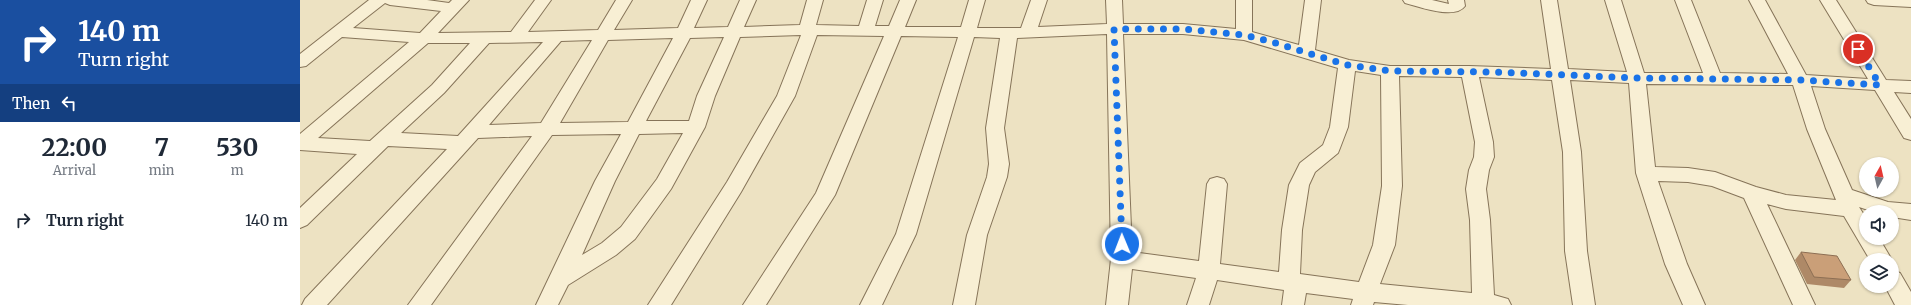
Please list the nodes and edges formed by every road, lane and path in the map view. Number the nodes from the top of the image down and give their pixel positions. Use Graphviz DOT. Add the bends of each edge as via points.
graph roads {
  1 [pos="379,0"];
  2 [pos="390,0"];
  3 [pos="543,0"];
  4 [pos="624,0"];
  5 [pos="699,0"];
  6 [pos="748,0"];
  7 [pos="815,0"];
  8 [pos="875,0"];
  9 [pos="908,0"];
  10 [pos="977,0"];
  11 [pos="1039,0"];
  12 [pos="1114,0"];
  13 [pos="1244,0"];
  14 [pos="1313,0"];
  15 [pos="1411,0"];
  16 [pos="1456,0"];
  17 [pos="1549,0"];
  18 [pos="1612,0"];
  19 [pos="1683,0"];
  20 [pos="1757,0"];
  21 [pos="1828,0"];
  22 [pos="1874,0"];
  23 [pos="457,4"];
  24 [pos="1906,4"];
  25 [pos="1114,29"];
  26 [pos="809,30"];
  27 [pos="866,30"];
  28 [pos="895,31"];
  29 [pos="338,32"];
  30 [pos="685,32"];
  31 [pos="734,32"];
  32 [pos="968,32"];
  33 [pos="1028,32"];
  34 [pos="1009,33"];
  35 [pos="1244,35"];
  36 [pos="556,36"];
  37 [pos="604,36"];
  38 [pos="516,37"];
  39 [pos="424,38"];
  40 [pos="484,38"];
  41 [pos="1306,52"];
  42 [pos="300,62"];
  43 [pos="1347,65"];
  44 [pos="1390,71"];
  45 [pos="1469,72"];
  46 [pos="1560,74"];
  47 [pos="1637,78"];
  48 [pos="1713,78"];
  49 [pos="1800,80"];
  50 [pos="1880,85"];
  51 [pos="1911,87"];
  52 [pos="696,127"];
  53 [pos="634,128"];
  54 [pos="547,129"];
  55 [pos="1911,134"];
  56 [pos="467,138"];
  57 [pos="379,143"];
  58 [pos="300,144"];
  59 [pos="1646,174"];
  60 [pos="1217,184"];
  61 [pos="1752,193"];
  62 [pos="1847,202"];
  63 [pos="1911,212"];
  64 [pos="300,220"];
  65 [pos="1859,223"];
  66 [pos="1122,259"];
  67 [pos="1209,271"];
  68 [pos="561,280"];
  69 [pos="1293,282"];
  70 [pos="1899,291"];
  71 [pos="1364,298"];
  72 [pos="1489,304"];
  73 [pos="313,305"];
  74 [pos="419,305"];
  75 [pos="547,305"];
  76 [pos="659,305"];
  77 [pos="754,305"];
  78 [pos="871,305"];
  79 [pos="964,305"];
  80 [pos="1117,305"];
  81 [pos="1198,305"];
  82 [pos="1293,305"];
  83 [pos="1584,305"];
  84 [pos="1694,305"];
  85 [pos="1804,305"];
  86 [pos="1907,305"];
  1 -- 29 [label="street"];
  2 -- 23 [label="street"];
  3 -- 38 [label="street"];
  4 -- 37 [label="street"];
  5 -- 30 [label="street"];
  6 -- 31 [label="street"];
  7 -- 26 [label="street"];
  8 -- 27 [label="street"];
  9 -- 28 [label="street"];
  10 -- 32 [label="street"];
  11 -- 33 [label="street"];
  12 -- 25 [label="street"];
  13 -- 35 [label="street"];
  14 -- 41 [label="street"];
  15 -- 16 [label="street" via="1451,9 1457,6"];
  17 -- 46 [label="street"];
  18 -- 47 [label="street"];
  19 -- 48 [label="street"];
  20 -- 49 [label="street"];
  21 -- 50 [label="street"];
  22 -- 24 [label="street"];
  23 -- 39 [label="street"];
  25 -- 33 [label="street"];
  25 -- 35 [label="street" via="1183,29"];
  25 -- 66 [label="street"];
  26 -- 27 [label="street"];
  26 -- 31 [label="street"];
  26 -- 76 [label="street" via="786,96 734,187"];
  27 -- 28 [label="street"];
  28 -- 32 [label="street"];
  28 -- 77 [label="street" via="824,195"];
  29 -- 39 [label="street"];
  29 -- 42 [label="street"];
  30 -- 31 [label="street"];
  30 -- 37 [label="street"];
  30 -- 53 [label="street"];
  31 -- 52 [label="street" via="706,96"];
  32 -- 34 [label="street"];
  32 -- 78 [label="street" via="906,234"];
  33 -- 34 [label="street"];
  34 -- 79 [label="street" via="995,128 999,164 977,235"];
  35 -- 41 [label="street"];
  36 -- 37 [label="street"];
  36 -- 38 [label="street"];
  36 -- 56 [label="street"];
  37 -- 54 [label="street"];
  38 -- 40 [label="street"];
  39 -- 40 [label="street"];
  39 -- 58 [label="street"];
  40 -- 57 [label="street" via="438,89"];
  41 -- 43 [label="street"];
  43 -- 44 [label="street"];
  43 -- 69 [label="street" via="1339,127 1331,148 1307,168 1299,185 1292,230"];
  44 -- 45 [label="street"];
  44 -- 71 [label="street" via="1392,186 1384,245"];
  45 -- 46 [label="street"];
  45 -- 72 [label="street" via="1484,142 1484,157 1476,189"];
  46 -- 47 [label="street"];
  46 -- 83 [label="street" via="1572,152 1576,251"];
  47 -- 48 [label="street"];
  47 -- 59 [label="street"];
  48 -- 49 [label="street"];
  49 -- 50 [label="street"];
  49 -- 62 [label="street" via="1816,129"];
  50 -- 51 [label="street"];
  50 -- 55 [label="street"];
  52 -- 53 [label="street"];
  52 -- 68 [label="street" via="664,184 628,233 609,249"];
  53 -- 54 [label="street"];
  53 -- 68 [label="street" via="605,182"];
  54 -- 56 [label="street"];
  54 -- 74 [label="street"];
  56 -- 57 [label="street"];
  56 -- 73 [label="street"];
  57 -- 58 [label="street"];
  57 -- 64 [label="street"];
  59 -- 61 [label="street" via="1688,175 1715,179"];
  59 -- 84 [label="street" via="1676,264"];
  60 -- 67 [label="street"];
  61 -- 62 [label="street" via="1786,202"];
  61 -- 85 [label="street"];
  62 -- 63 [label="street"];
  62 -- 65 [label="street"];
  66 -- 67 [label="street"];
  66 -- 80 [label="street"];
  67 -- 69 [label="street"];
  67 -- 81 [label="street"];
  68 -- 75 [label="street"];
  69 -- 71 [label="street"];
  69 -- 82 [label="street"];
  70 -- 86 [label="street"];
  71 -- 72 [label="street"];
}
